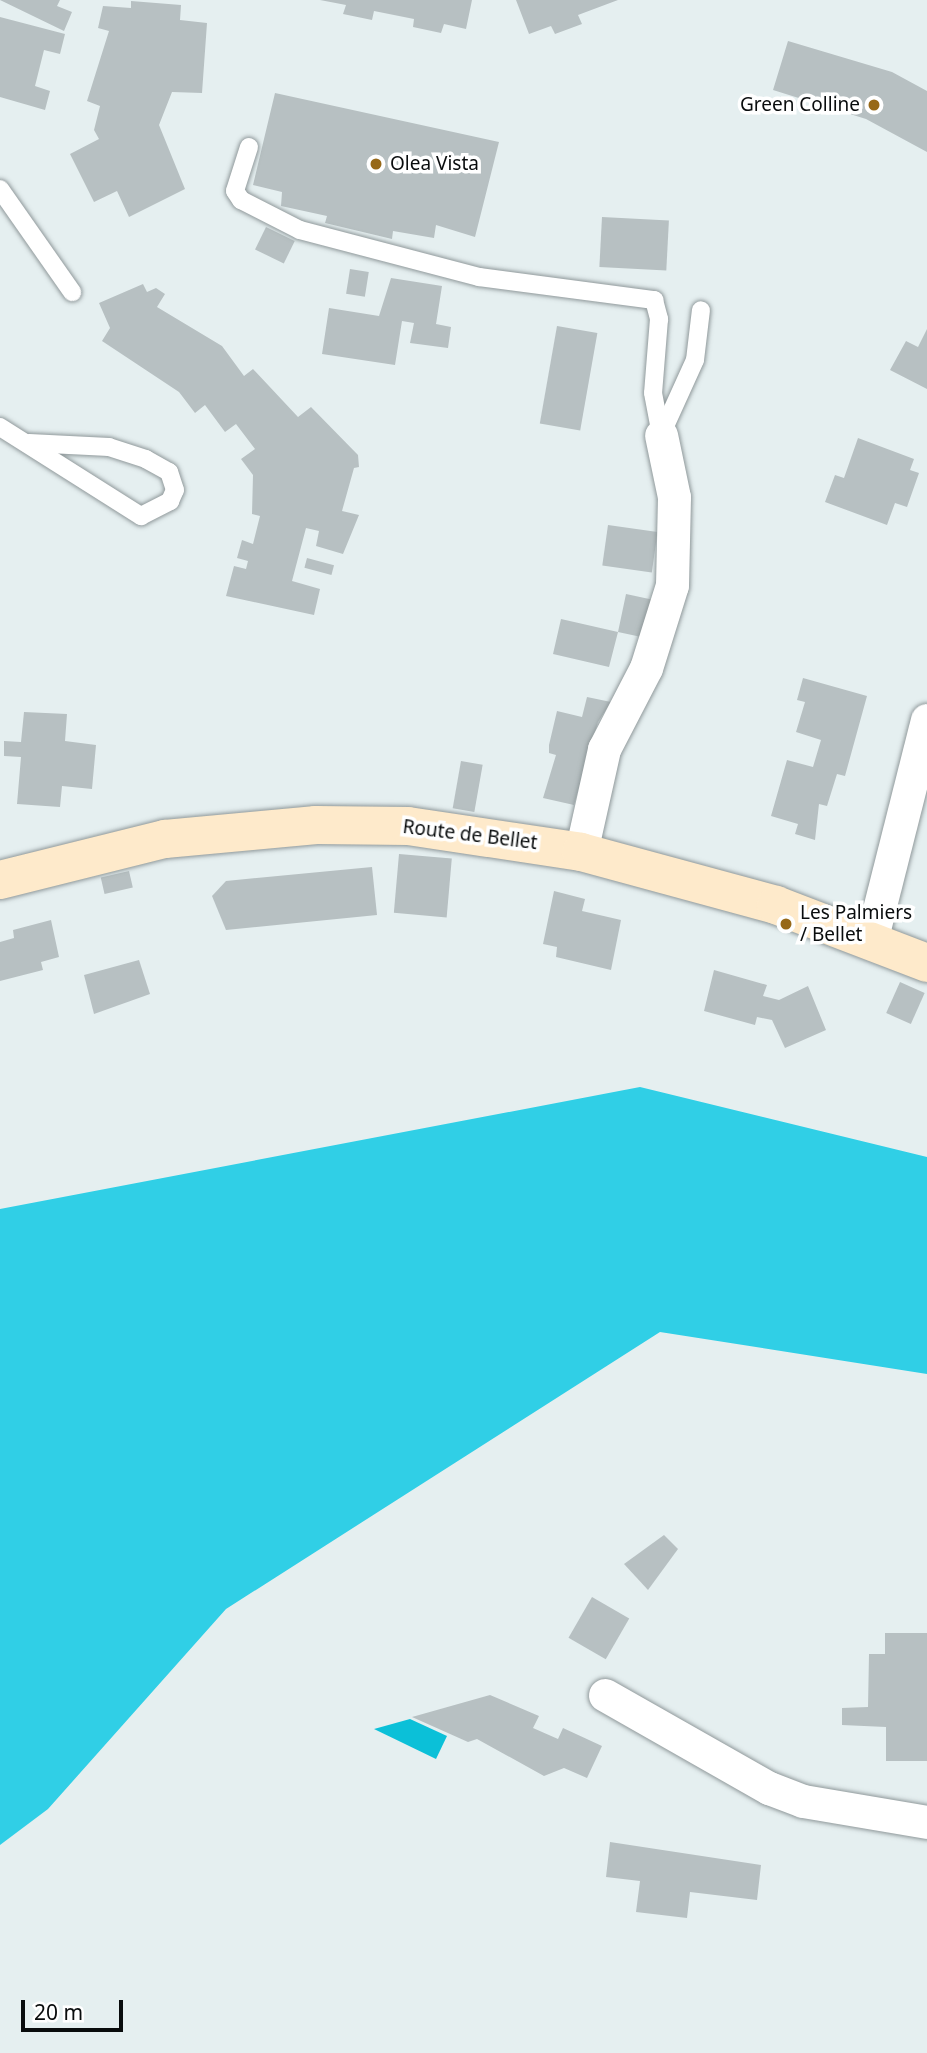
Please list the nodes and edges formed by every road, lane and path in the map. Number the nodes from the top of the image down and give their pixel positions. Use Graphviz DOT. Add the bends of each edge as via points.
graph roads {
  1 [pos="248,147"];
  2 [pos="0,189"];
  3 [pos="6,211"];
  4 [pos="72,292"];
  5 [pos="701,310"];
  6 [pos="0,427"];
  7 [pos="661,435"];
  8 [pos="29,443"];
  9 [pos="927,720"];
  10 [pos="581,852"];
  11 [pos="0,880"];
  12 [pos="871,941"];
  13 [pos="927,963"];
  14 [pos="605,1695"];
  15 [pos="927,1822"];
  1 -- 7 [label="lane" via="234,191 240,200 300,230 479,277 654,300 659,319 653,393"];
  2 -- 3 [label="lane"];
  3 -- 4 [label="lane"];
  5 -- 7 [label="lane" via="695,360"];
  6 -- 8 [label="lane"];
  7 -- 10 [label="street" via="674,497 672,585 646,668 604,749"];
  8 -- 8 [label="lane" via="60,468 141,516 170,501 175,490 169,472 146,458 109,447"];
  9 -- 12 [label="street"];
  10 -- 11 [label="street, Route de Bellet" via="421,827 316,825 165,839"];
  10 -- 12 [label="street, Route de Bellet" via="776,905"];
  12 -- 13 [label="street, Route de Bellet"];
  14 -- 15 [label="street" via="769,1788 803,1801"];
}
